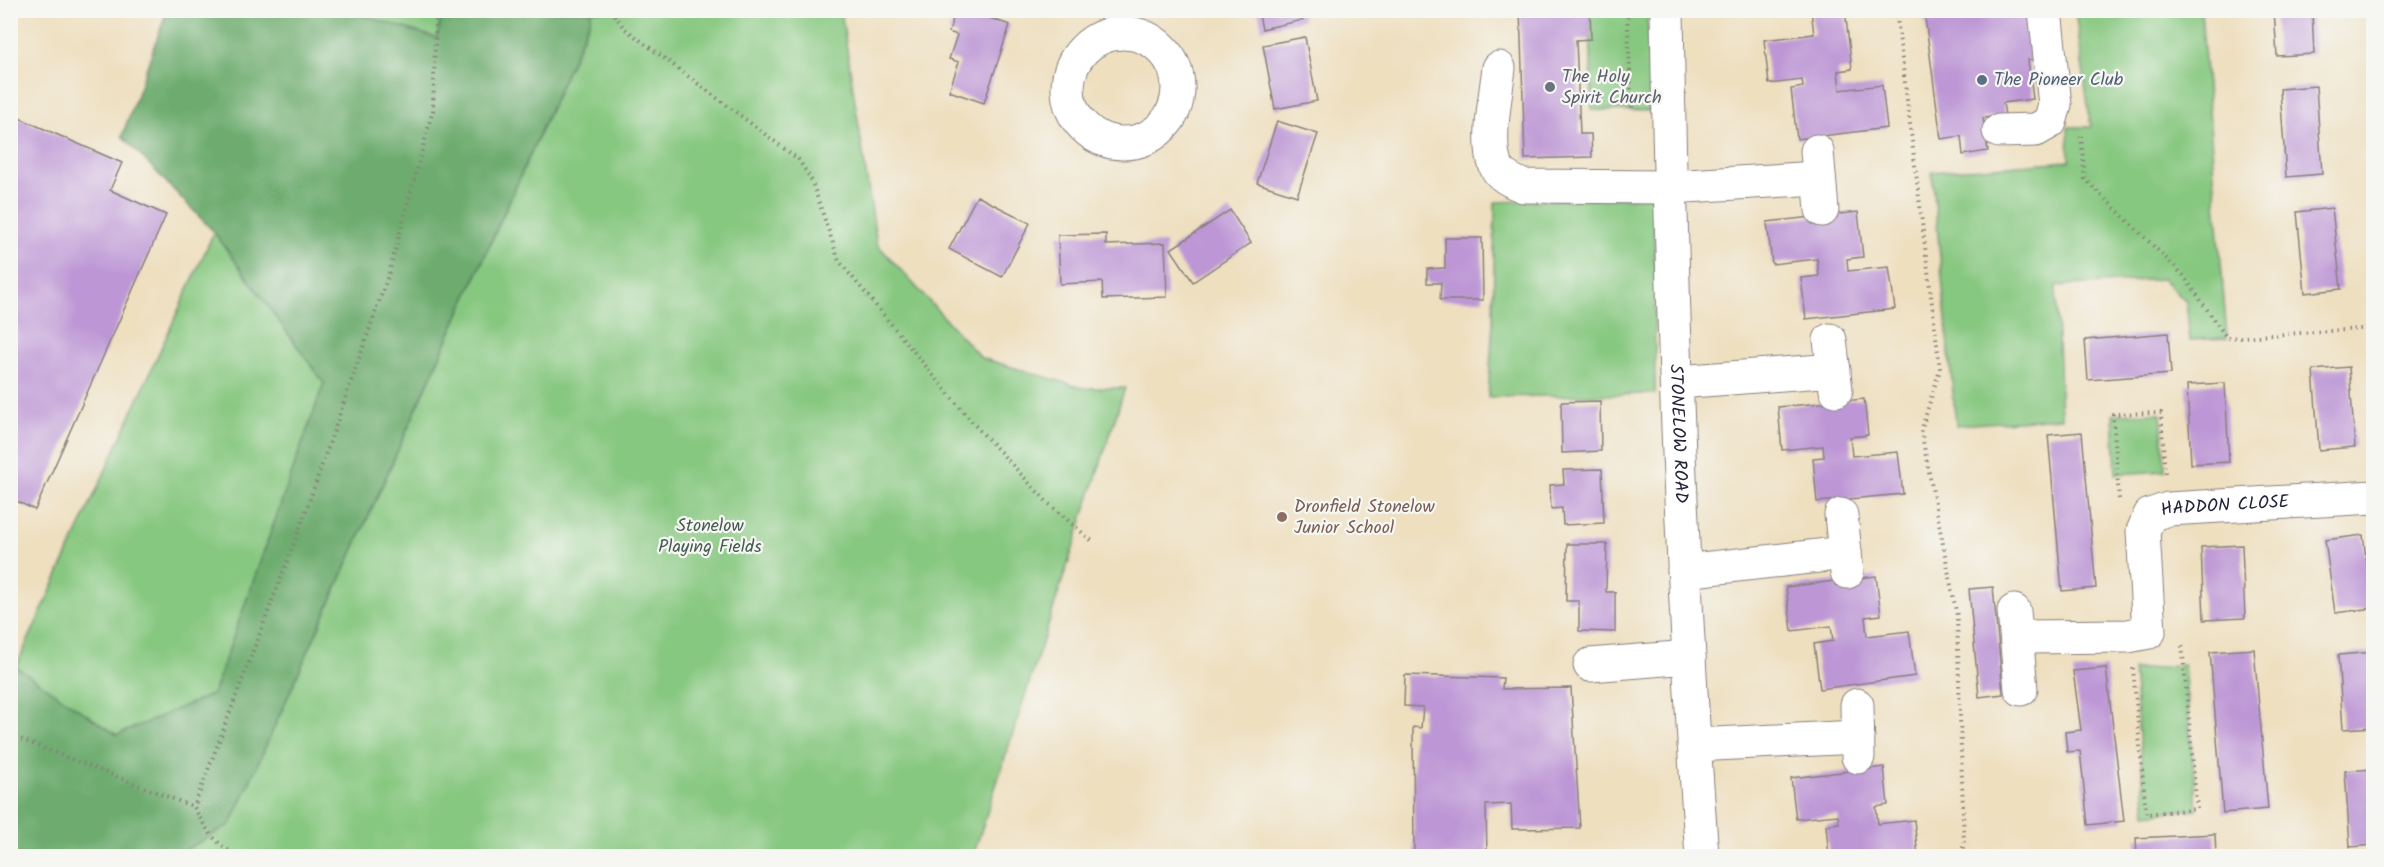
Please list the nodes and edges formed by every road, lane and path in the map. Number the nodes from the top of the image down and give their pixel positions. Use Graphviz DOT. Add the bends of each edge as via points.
graph roads {
  1 [pos="436,10"];
  2 [pos="611,10"];
  3 [pos="1627,10"];
  4 [pos="1667,10"];
  5 [pos="1896,10"];
  6 [pos="2045,10"];
  7 [pos="1499,68"];
  8 [pos="2055,105"];
  9 [pos="1632,116"];
  10 [pos="1999,131"];
  11 [pos="1820,179"];
  12 [pos="1670,187"];
  13 [pos="2373,328"];
  14 [pos="1833,367"];
  15 [pos="1677,382"];
  16 [pos="2373,497"];
  17 [pos="2168,509"];
  18 [pos="1841,515"];
  19 [pos="2143,531"];
  20 [pos="1092,541"];
  21 [pos="1684,571"];
  22 [pos="2139,634"];
  23 [pos="1689,657"];
  24 [pos="1590,665"];
  25 [pos="2021,689"];
  26 [pos="1857,705"];
  27 [pos="10,735"];
  28 [pos="1694,745"];
  29 [pos="194,807"];
  30 [pos="239,856"];
  31 [pos="1702,856"];
  32 [pos="1960,856"];
  1 -- 29 [label="path" via="433,110 389,273 302,522"];
  2 -- 20 [label="path" via="624,28 798,159 811,178 839,261 971,421 1049,504"];
  3 -- 9 [label="path"];
  4 -- 12 [label="street, STONELOW ROAD"];
  5 -- 32 [label="path" via="1940,369 1921,431 1957,616 1964,845"];
  6 -- 8 [label="street"];
  7 -- 12 [label="street" via="1492,136 1497,168 1508,179 1523,186"];
  8 -- 10 [label="street" via="2050,122 2036,130"];
  8 -- 13 [label="path" via="2079,124 2085,179 2184,275 2227,338"];
  11 -- 12 [label="street"];
  12 -- 15 [label="street, STONELOW ROAD"];
  14 -- 15 [label="street"];
  15 -- 21 [label="street, STONELOW ROAD"];
  16 -- 17 [label="street, HADDON CLOSE"];
  17 -- 19 [label="street, HADDON CLOSE" via="2150,515"];
  17 -- 19 [label="path" via="2161,413 2113,414 2122,533"];
  18 -- 21 [label="street" via="1846,563"];
  19 -- 22 [label="street, HADDON CLOSE"];
  21 -- 23 [label="street, STONELOW ROAD"];
  22 -- 22 [label="path" via="2182,640 2197,809 2146,814 2133,670"];
  22 -- 25 [label="street" via="2016,624"];
  23 -- 24 [label="street"];
  23 -- 28 [label="street, STONELOW ROAD"];
  26 -- 28 [label="street" via="1858,747"];
  27 -- 29 [label="path"];
  28 -- 31 [label="street, STONELOW ROAD"];
  29 -- 30 [label="path" via="204,828 225,850"];
}
